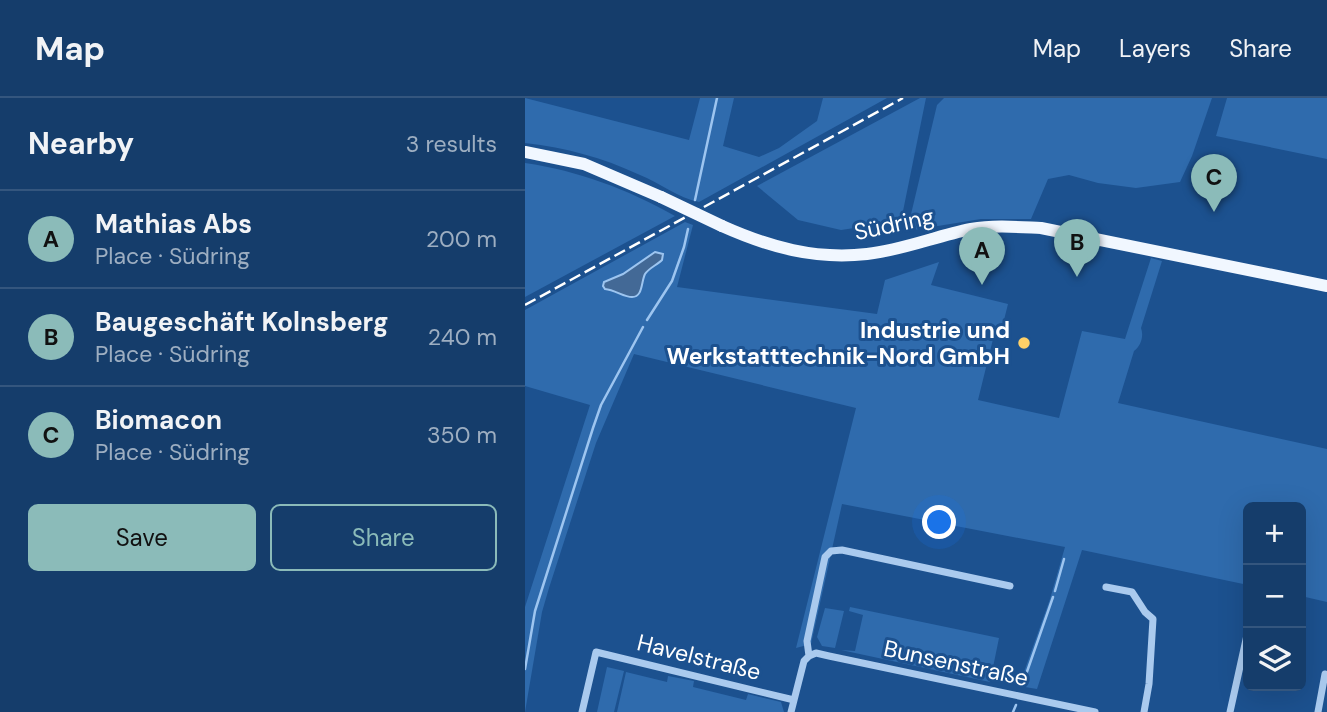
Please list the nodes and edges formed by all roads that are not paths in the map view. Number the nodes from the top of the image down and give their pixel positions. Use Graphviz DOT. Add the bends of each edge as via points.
graph roads {
  1 [pos="525,152"];
  2 [pos="1327,286"];
  3 [pos="1010,586"];
  4 [pos="1105,587"];
  5 [pos="1243,653"];
  6 [pos="809,656"];
  7 [pos="1325,674"];
  8 [pos="794,700"];
  9 [pos="582,712"];
  10 [pos="791,712"];
  11 [pos="1095,712"];
  12 [pos="1144,712"];
  13 [pos="1230,712"];
  14 [pos="1318,712"];
  1 -- 2 [label="main road, Südring, bridge" via="584,164 759,242 787,250 841,256 894,249 980,228 1041,228"];
  3 -- 6 [label="street" via="831,551 825,558 807,641"];
  4 -- 12 [label="street" via="1132,592 1153,619"];
  5 -- 13 [label="street"];
  6 -- 8 [label="street"];
  6 -- 11 [label="street, Bunsenstraße" via="816,653"];
  7 -- 14 [label="street"];
  8 -- 9 [label="street, Havelstraße" via="596,652"];
  8 -- 10 [label="street"];
}
